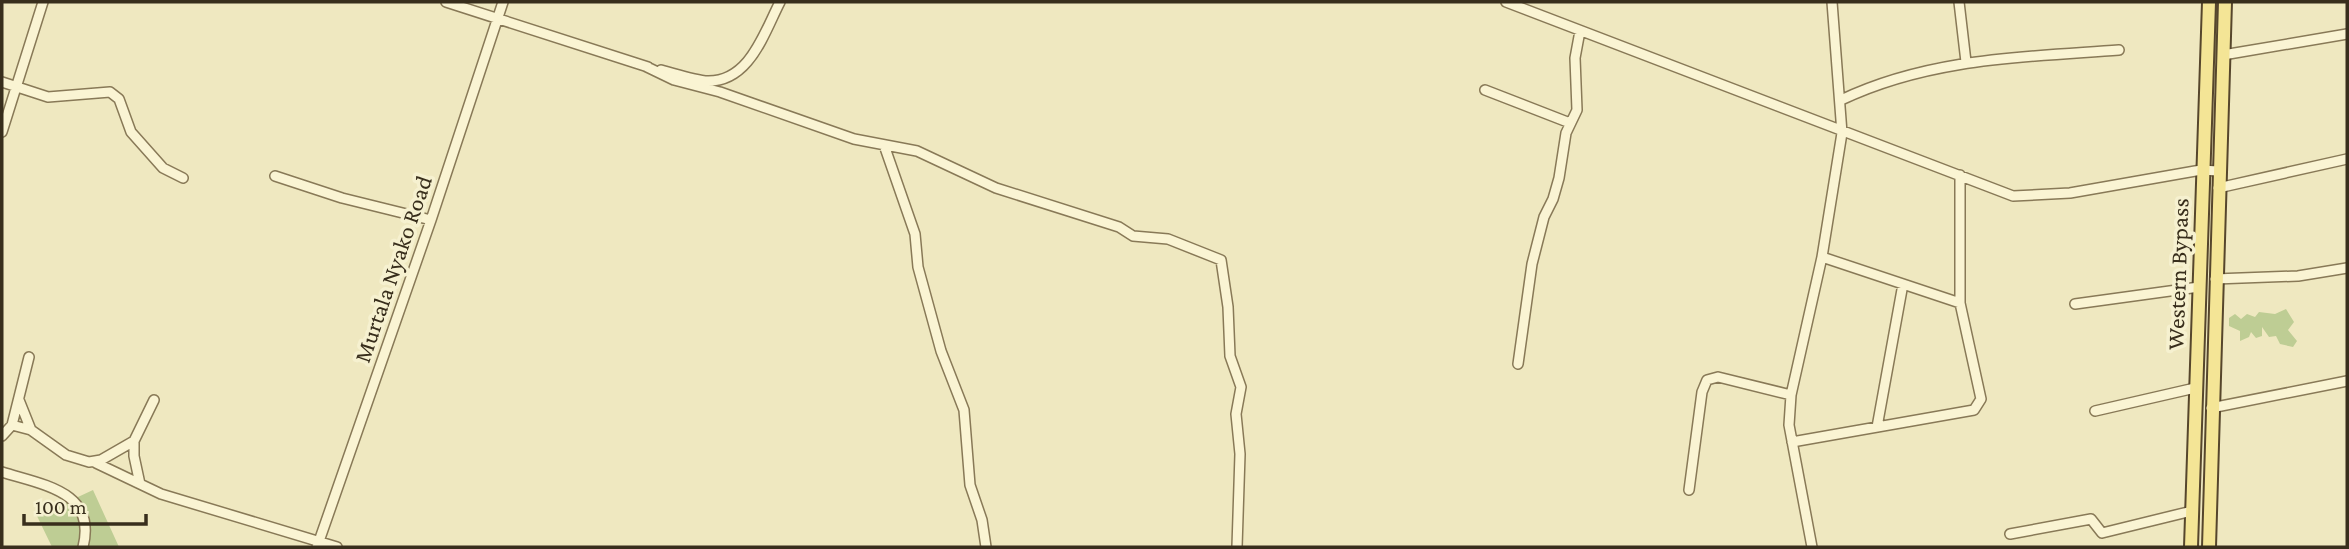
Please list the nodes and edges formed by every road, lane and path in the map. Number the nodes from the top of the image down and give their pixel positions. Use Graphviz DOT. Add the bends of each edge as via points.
graph roads {
  1 [pos="43,2"];
  2 [pos="446,2"];
  3 [pos="503,2"];
  4 [pos="780,2"];
  5 [pos="1506,2"];
  6 [pos="1822,2"];
  7 [pos="1959,2"];
  8 [pos="2209,2"];
  9 [pos="2225,2"];
  10 [pos="1832,4"];
  11 [pos="497,19"];
  12 [pos="1580,31"];
  13 [pos="2347,34"];
  14 [pos="2119,50"];
  15 [pos="2223,55"];
  16 [pos="1966,62"];
  17 [pos="645,66"];
  18 [pos="2,82"];
  19 [pos="16,87"];
  20 [pos="1485,90"];
  21 [pos="1841,100"];
  22 [pos="1570,123"];
  23 [pos="2,132"];
  24 [pos="1842,133"];
  25 [pos="884,145"];
  26 [pos="2347,159"];
  27 [pos="2202,170"];
  28 [pos="2218,171"];
  29 [pos="1959,175"];
  30 [pos="275,176"];
  31 [pos="183,178"];
  32 [pos="2218,188"];
  33 [pos="431,220"];
  34 [pos="1822,257"];
  35 [pos="2347,268"];
  36 [pos="2215,279"];
  37 [pos="1903,284"];
  38 [pos="2199,287"];
  39 [pos="1961,303"];
  40 [pos="2075,304"];
  41 [pos="29,357"];
  42 [pos="1518,365"];
  43 [pos="2347,381"];
  44 [pos="2195,388"];
  45 [pos="1791,395"];
  46 [pos="19,400"];
  47 [pos="154,400"];
  48 [pos="2211,408"];
  49 [pos="2095,411"];
  50 [pos="12,425"];
  51 [pos="1877,427"];
  52 [pos="32,430"];
  53 [pos="2,436"];
  54 [pos="134,441"];
  55 [pos="1792,442"];
  56 [pos="96,463"];
  57 [pos="2,472"];
  58 [pos="140,484"];
  59 [pos="1689,489"];
  60 [pos="2192,511"];
  61 [pos="2010,534"];
  62 [pos="318,545"];
  63 [pos="83,547"];
  64 [pos="337,547"];
  65 [pos="986,547"];
  66 [pos="1237,547"];
  67 [pos="1812,547"];
  68 [pos="2191,547"];
  69 [pos="2209,547"];
  1 -- 19 [label="street"];
  2 -- 11 [label="street"];
  3 -- 11 [label="street, Murtala Nyako Road"];
  4 -- 17 [label="street" via="746,65 732,75 705,80"];
  5 -- 12 [label="street"];
  6 -- 10 [label="street"];
  7 -- 16 [label="street"];
  8 -- 27 [label="main road, Western Bypass"];
  9 -- 15 [label="main road, Western Bypass"];
  10 -- 21 [label="street"];
  11 -- 17 [label="street"];
  11 -- 33 [label="street, Murtala Nyako Road"];
  12 -- 22 [label="street" via="1575,58 1577,110"];
  12 -- 24 [label="street"];
  13 -- 15 [label="street"];
  14 -- 16 [label="street"];
  15 -- 28 [label="main road, Western Bypass"];
  16 -- 21 [label="street" via="1881,81"];
  17 -- 25 [label="street" via="674,80"];
  18 -- 19 [label="street"];
  19 -- 23 [label="street"];
  19 -- 31 [label="street" via="48,97 110,92 118,99 131,132 163,168"];
  20 -- 22 [label="street"];
  21 -- 24 [label="street"];
  22 -- 42 [label="street" via="1532,264"];
  24 -- 29 [label="street"];
  24 -- 34 [label="street"];
  25 -- 65 [label="street" via="915,234 918,267 941,351 964,410 970,485"];
  25 -- 66 [label="street" via="917,151 996,187 1119,227 1133,236 1168,240 1221,260 1230,356 1241,387 1236,414 1240,454"];
  26 -- 32 [label="street"];
  27 -- 28 [label="street"];
  27 -- 29 [label="street" via="2029,197 2013,196"];
  27 -- 38 [label="main road, Western Bypass"];
  28 -- 32 [label="main road, Western Bypass"];
  29 -- 39 [label="street"];
  30 -- 33 [label="street"];
  32 -- 36 [label="main road, Western Bypass"];
  33 -- 62 [label="street, Murtala Nyako Road"];
  34 -- 37 [label="street"];
  34 -- 45 [label="street"];
  35 -- 36 [label="street" via="2298,276"];
  36 -- 48 [label="main road, Western Bypass"];
  37 -- 39 [label="street"];
  37 -- 51 [label="street"];
  38 -- 40 [label="street"];
  38 -- 44 [label="main road, Western Bypass"];
  39 -- 51 [label="street" via="1981,399 1974,410"];
  41 -- 46 [label="street"];
  43 -- 48 [label="street"];
  44 -- 49 [label="street"];
  44 -- 60 [label="main road, Western Bypass"];
  45 -- 55 [label="street"];
  45 -- 59 [label="street" via="1718,377 1707,380"];
  46 -- 50 [label="street"];
  46 -- 52 [label="street"];
  47 -- 54 [label="street"];
  48 -- 69 [label="main road, Western Bypass"];
  50 -- 52 [label="street"];
  50 -- 53 [label="street"];
  51 -- 55 [label="street"];
  52 -- 56 [label="street" via="66,455"];
  54 -- 56 [label="street"];
  54 -- 58 [label="street"];
  55 -- 67 [label="street"];
  56 -- 58 [label="street"];
  57 -- 63 [label="street" via="58,490 76,503 87,523"];
  58 -- 62 [label="street"];
  60 -- 61 [label="street" via="2102,533 2091,519"];
  60 -- 68 [label="main road, Western Bypass"];
  62 -- 64 [label="street"];
}
